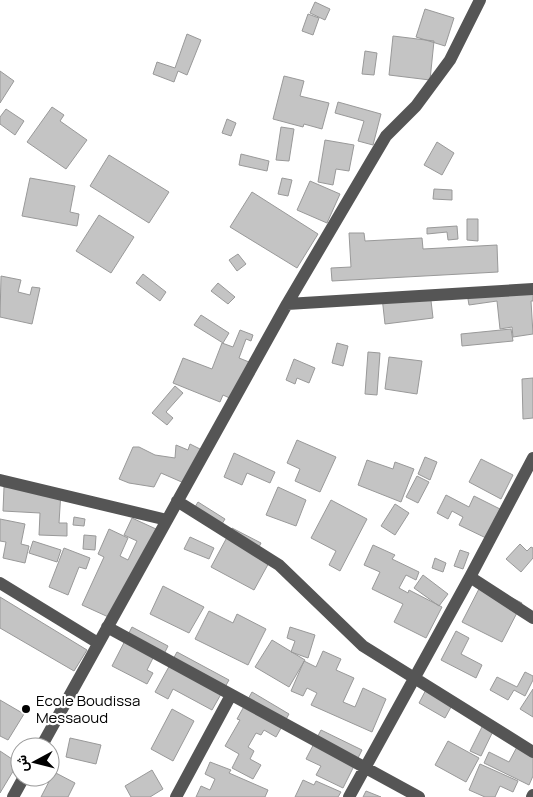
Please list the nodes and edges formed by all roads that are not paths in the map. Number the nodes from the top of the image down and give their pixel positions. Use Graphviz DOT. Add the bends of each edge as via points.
graph roads {
  1 [pos="480,0"];
  2 [pos="533,289"];
  3 [pos="286,304"];
  4 [pos="533,458"];
  5 [pos="0,480"];
  6 [pos="177,501"];
  7 [pos="167,520"];
  8 [pos="470,577"];
  9 [pos="0,583"];
  10 [pos="533,618"];
  11 [pos="107,627"];
  12 [pos="98,643"];
  13 [pos="414,678"];
  14 [pos="231,695"];
  15 [pos="46,737"];
  16 [pos="533,752"];
  17 [pos="364,768"];
  18 [pos="176,797"];
  19 [pos="349,797"];
  20 [pos="419,797"];
  1 -- 3 [label="street" via="450,60 416,106 386,136"];
  2 -- 3 [label="street"];
  3 -- 6 [label="street"];
  4 -- 8 [label="street"];
  5 -- 7 [label="street"];
  6 -- 7 [label="street"];
  6 -- 13 [label="street" via="279,565 363,646"];
  7 -- 11 [label="street"];
  8 -- 10 [label="street"];
  8 -- 13 [label="street"];
  9 -- 12 [label="street"];
  11 -- 12 [label="street"];
  11 -- 14 [label="street"];
  12 -- 15 [label="street"];
  13 -- 16 [label="street"];
  13 -- 17 [label="street"];
  14 -- 17 [label="street"];
  14 -- 18 [label="street"];
  17 -- 19 [label="street"];
  17 -- 20 [label="street"];
}
